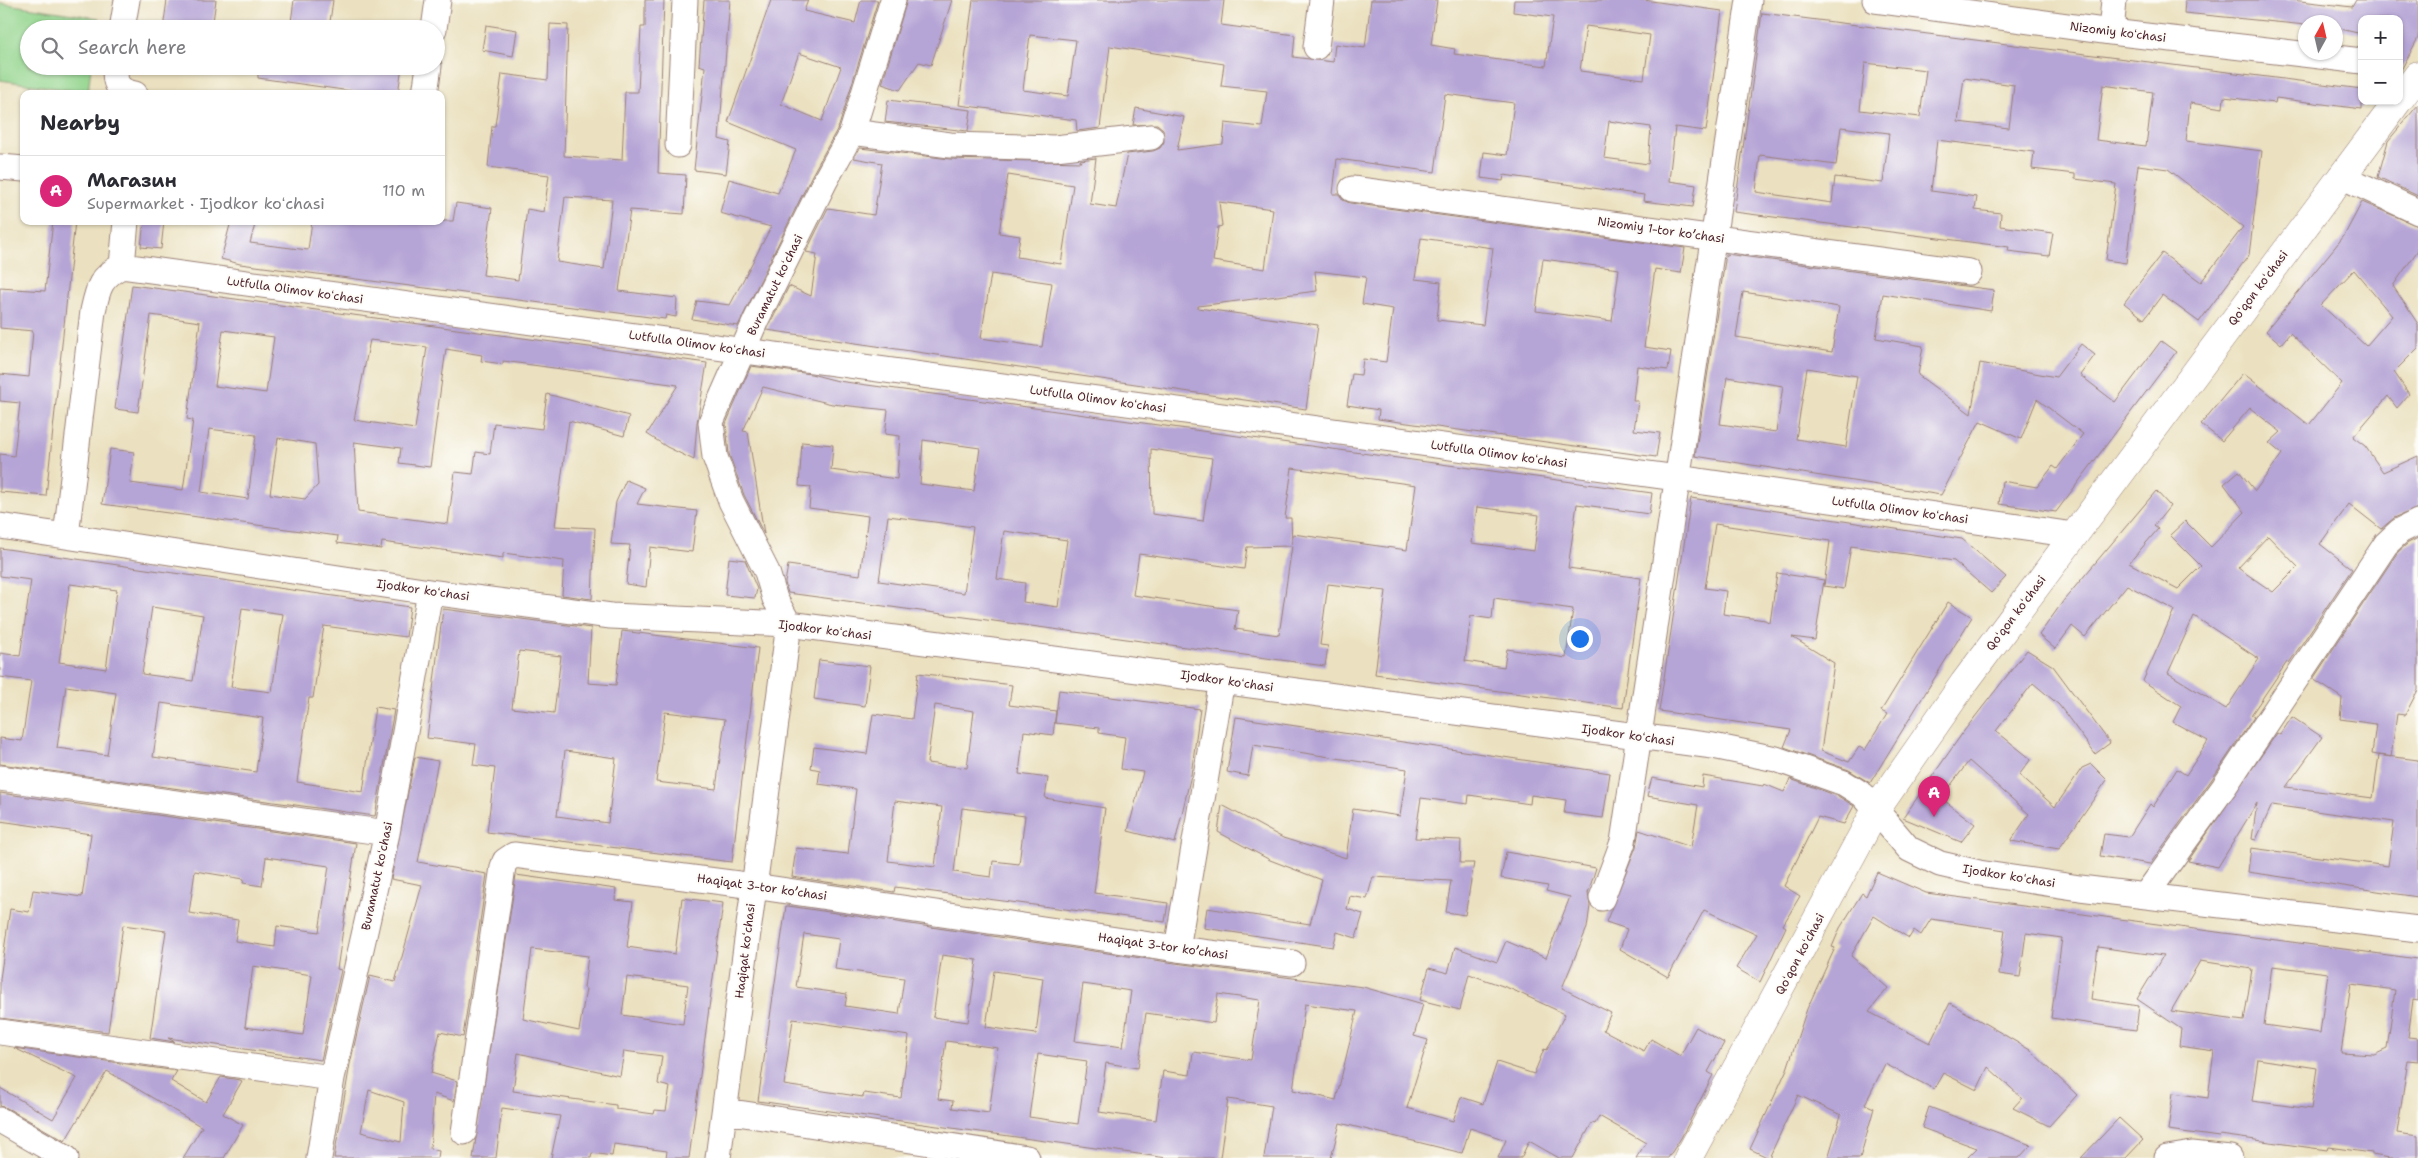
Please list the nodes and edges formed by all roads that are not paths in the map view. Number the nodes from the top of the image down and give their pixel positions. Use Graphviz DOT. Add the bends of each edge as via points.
graph roads {
  1 [pos="127,0"];
  2 [pos="438,0"];
  3 [pos="684,0"];
  4 [pos="893,0"];
  5 [pos="1322,0"];
  6 [pos="1749,0"];
  7 [pos="1874,0"];
  8 [pos="2114,0"];
  9 [pos="1962,6"];
  10 [pos="124,20"];
  11 [pos="435,20"];
  12 [pos="2111,32"];
  13 [pos="1316,47"];
  14 [pos="2358,60"];
  15 [pos="2403,71"];
  16 [pos="114,75"];
  17 [pos="427,75"];
  18 [pos="2418,75"];
  19 [pos="124,90"];
  20 [pos="425,90"];
  21 [pos="2403,95"];
  22 [pos="2395,105"];
  23 [pos="852,132"];
  24 [pos="1150,138"];
  25 [pos="678,145"];
  26 [pos="0,167"];
  27 [pos="20,168"];
  28 [pos="2341,176"];
  29 [pos="1352,189"];
  30 [pos="2418,212"];
  31 [pos="126,225"];
  32 [pos="1715,237"];
  33 [pos="122,266"];
  34 [pos="1969,272"];
  35 [pos="744,351"];
  36 [pos="1677,478"];
  37 [pos="2418,522"];
  38 [pos="0,526"];
  39 [pos="2074,535"];
  40 [pos="66,536"];
  41 [pos="430,592"];
  42 [pos="789,624"];
  43 [pos="1222,680"];
  44 [pos="1638,737"];
  45 [pos="0,778"];
  46 [pos="1876,810"];
  47 [pos="388,833"];
  48 [pos="754,886"];
  49 [pos="2146,896"];
  50 [pos="1602,898"];
  51 [pos="2418,929"];
  52 [pos="1177,949"];
  53 [pos="1292,963"];
  54 [pos="0,1032"];
  55 [pos="332,1078"];
  56 [pos="725,1111"];
  57 [pos="0,1120"];
  58 [pos="464,1132"];
  59 [pos="66,1158"];
  60 [pos="318,1158"];
  61 [pos="718,1158"];
  62 [pos="1027,1158"];
  63 [pos="1688,1158"];
  64 [pos="2167,1158"];
  65 [pos="2230,1158"];
  1 -- 10 [label="street"];
  2 -- 11 [label="street"];
  3 -- 25 [label="street"];
  4 -- 23 [label="street, Buramatut koʻchasi"];
  5 -- 13 [label="street"];
  6 -- 32 [label="street"];
  7 -- 9 [label="street, Nizomiy koʻchasi"];
  8 -- 12 [label="street"];
  9 -- 12 [label="street, Nizomiy koʻchasi"];
  12 -- 14 [label="street, Nizomiy koʻchasi"];
  15 -- 18 [label="street"];
  16 -- 19 [label="street" via="116,85"];
  17 -- 20 [label="street"];
  18 -- 21 [label="main road, Qoʻqon koʻchasi"];
  22 -- 28 [label="main road, Qoʻqon koʻchasi"];
  23 -- 24 [label="street" via="950,145 1055,148"];
  23 -- 35 [label="street, Buramatut koʻchasi"];
  26 -- 27 [label="street"];
  28 -- 30 [label="street"];
  28 -- 39 [label="main road, Qoʻqon koʻchasi"];
  29 -- 32 [label="street, Nizomiy 1-tor koʼchasi"];
  31 -- 33 [label="street"];
  32 -- 34 [label="street, Nizomiy 1-tor koʼchasi"];
  32 -- 36 [label="street"];
  33 -- 35 [label="street, Lutfulla Olimov koʻchasi"];
  33 -- 40 [label="street" via="108,273 98,290 93,311"];
  35 -- 36 [label="street, Lutfulla Olimov koʻchasi"];
  35 -- 42 [label="street, Buramatut koʻchasi" via="711,422 712,440 715,457 732,500"];
  36 -- 39 [label="street, Lutfulla Olimov koʻchasi"];
  36 -- 44 [label="street"];
  37 -- 49 [label="street" via="2400,531 2386,544 2224,787"];
  38 -- 40 [label="street, Ijodkor koʻchasi"];
  39 -- 46 [label="main road, Qoʻqon koʻchasi" via="1964,683"];
  40 -- 41 [label="street, Ijodkor koʻchasi"];
  41 -- 42 [label="street, Ijodkor koʻchasi" via="611,616"];
  41 -- 47 [label="street, Buramatut koʻchasi"];
  42 -- 43 [label="street, Ijodkor koʻchasi"];
  42 -- 48 [label="street, Haqiqat koʻchasi"];
  43 -- 44 [label="street, Ijodkor koʻchasi"];
  43 -- 52 [label="street"];
  44 -- 46 [label="street, Ijodkor koʻchasi" via="1714,746 1776,759 1844,783 1863,795"];
  44 -- 50 [label="street" via="1623,842"];
  45 -- 47 [label="street"];
  46 -- 49 [label="street, Ijodkor koʻchasi" via="1909,849 1940,864 1978,873"];
  46 -- 63 [label="main road, Qoʻqon koʻchasi"];
  47 -- 55 [label="street, Buramatut koʻchasi"];
  48 -- 52 [label="street, Haqiqat 3-tor koʼchasi"];
  48 -- 56 [label="street, Haqiqat koʻchasi"];
  48 -- 58 [label="street, Haqiqat 3-tor koʼchasi" via="520,854 509,858 503,867"];
  49 -- 51 [label="street, Ijodkor koʻchasi"];
  52 -- 53 [label="street, Haqiqat 3-tor koʼchasi"];
  54 -- 55 [label="street"];
  55 -- 60 [label="street, Buramatut koʻchasi"];
  56 -- 61 [label="street, Haqiqat koʻchasi"];
  56 -- 62 [label="street"];
  57 -- 59 [label="street"];
  64 -- 65 [label="street" via="2192,1154"];
}
